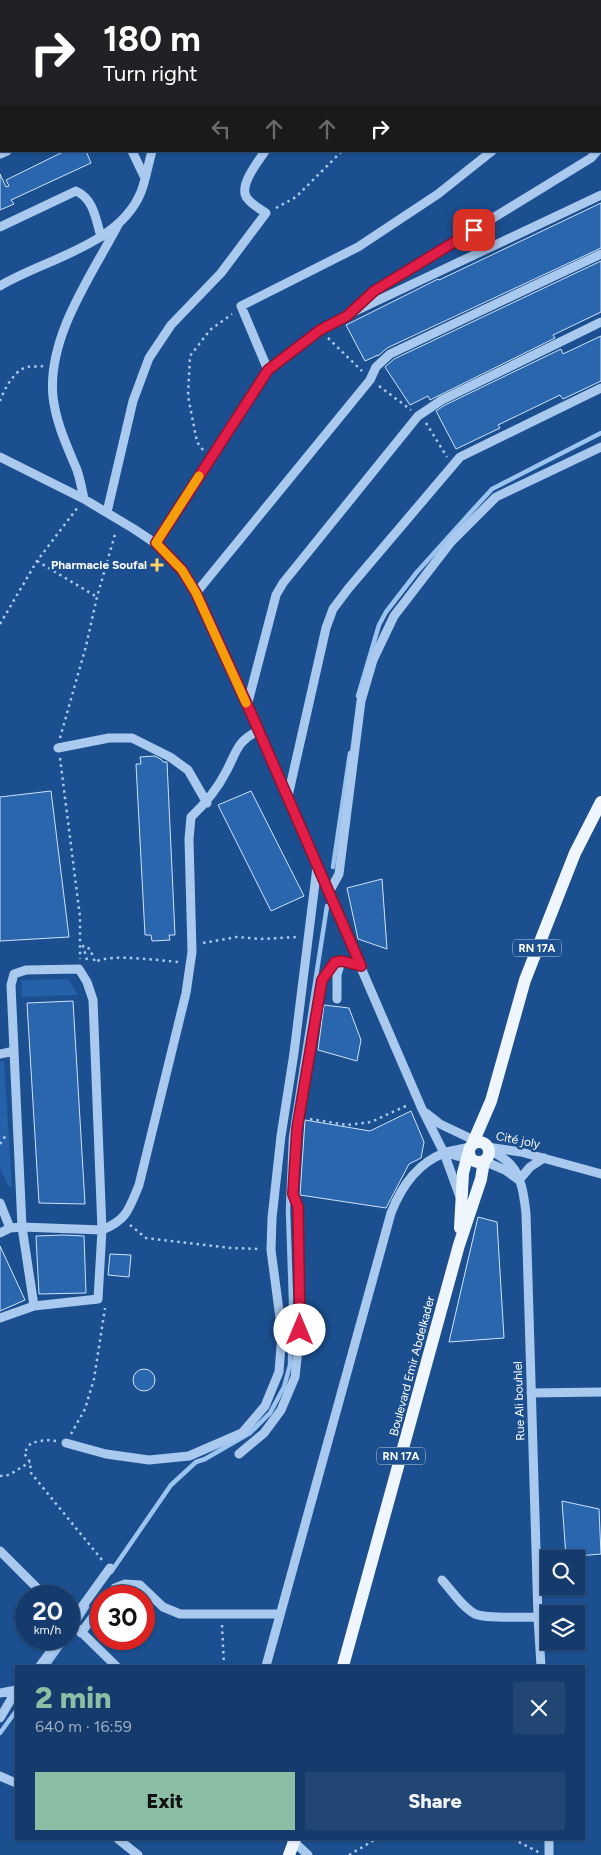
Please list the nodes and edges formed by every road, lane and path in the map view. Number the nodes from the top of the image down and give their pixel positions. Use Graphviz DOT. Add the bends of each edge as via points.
graph roads {
  1 [pos="132,152"];
  2 [pos="152,152"];
  3 [pos="264,152"];
  4 [pos="341,152"];
  5 [pos="491,152"];
  6 [pos="591,153"];
  7 [pos="145,178"];
  8 [pos="601,195"];
  9 [pos="266,213"];
  10 [pos="118,225"];
  11 [pos="0,227"];
  12 [pos="101,237"];
  13 [pos="601,254"];
  14 [pos="1,283"];
  15 [pos="241,306"];
  16 [pos="347,316"];
  17 [pos="601,322"];
  18 [pos="320,330"];
  19 [pos="53,366"];
  20 [pos="268,370"];
  21 [pos="370,380"];
  22 [pos="0,388"];
  23 [pos="601,388"];
  24 [pos="4,390"];
  25 [pos="0,401"];
  26 [pos="418,416"];
  27 [pos="601,447"];
  28 [pos="0,457"];
  29 [pos="460,457"];
  30 [pos="210,459"];
  31 [pos="84,499"];
  32 [pos="107,512"];
  33 [pos="156,543"];
  34 [pos="37,561"];
  35 [pos="196,593"];
  36 [pos="97,597"];
  37 [pos="0,624"];
  38 [pos="248,706"];
  39 [pos="258,731"];
  40 [pos="58,748"];
  41 [pos="288,796"];
  42 [pos="601,802"];
  43 [pos="207,803"];
  44 [pos="317,867"];
  45 [pos="329,892"];
  46 [pos="309,923"];
  47 [pos="192,952"];
  48 [pos="342,961"];
  49 [pos="88,966"];
  50 [pos="361,966"];
  51 [pos="337,999"];
  52 [pos="14,1051"];
  53 [pos="0,1054"];
  54 [pos="413,1102"];
  55 [pos="422,1109"];
  56 [pos="299,1117"];
  57 [pos="478,1151"];
  58 [pos="444,1153"];
  59 [pos="544,1158"];
  60 [pos="601,1174"];
  61 [pos="519,1180"];
  62 [pos="461,1201"];
  63 [pos="0,1203"];
  64 [pos="119,1221"];
  65 [pos="22,1227"];
  66 [pos="10,1228"];
  67 [pos="102,1230"];
  68 [pos="0,1233"];
  69 [pos="459,1245"];
  70 [pos="271,1250"];
  71 [pos="106,1300"];
  72 [pos="34,1306"];
  73 [pos="0,1318"];
  74 [pos="601,1392"];
  75 [pos="531,1393"];
  76 [pos="66,1443"];
  77 [pos="239,1454"];
  78 [pos="30,1462"];
  79 [pos="0,1476"];
  80 [pos="0,1551"];
  81 [pos="110,1568"];
  82 [pos="442,1580"];
  83 [pos="34,1585"];
  84 [pos="122,1585"];
  85 [pos="140,1585"];
  86 [pos="155,1600"];
  87 [pos="80,1608"];
  88 [pos="280,1614"];
  89 [pos="222,1615"];
  90 [pos="538,1617"];
  91 [pos="90,1620"];
  92 [pos="81,1632"];
  93 [pos="52,1650"];
  94 [pos="41,1665"];
  95 [pos="115,1665"];
  96 [pos="224,1665"];
  97 [pos="266,1665"];
  98 [pos="343,1665"];
  99 [pos="541,1665"];
  100 [pos="15,1690"];
  101 [pos="0,1692"];
  102 [pos="15,1692"];
  103 [pos="0,1718"];
  104 [pos="0,1776"];
  105 [pos="15,1783"];
  106 [pos="119,1840"];
  107 [pos="293,1840"];
  108 [pos="374,1840"];
  109 [pos="515,1840"];
  110 [pos="549,1840"];
  111 [pos="138,1855"];
  112 [pos="289,1855"];
  113 [pos="308,1855"];
  114 [pos="349,1855"];
  115 [pos="543,1855"];
  116 [pos="550,1855"];
  1 -- 7 [label="street"];
  2 -- 7 [label="street"];
  3 -- 9 [label="street" via="244,190 247,198"];
  4 -- 9 [label="path" via="296,197"];
  5 -- 15 [label="street" via="438,194 358,247"];
  6 -- 16 [label="street" via="374,291"];
  7 -- 10 [label="street" via="141,192"];
  8 -- 16 [label="street"];
  9 -- 32 [label="street" via="221,273 171,325 149,358 133,401"];
  10 -- 12 [label="street"];
  10 -- 19 [label="street" via="66,324"];
  11 -- 12 [label="street" via="76,191 91,203"];
  12 -- 14 [label="street"];
  13 -- 21 [label="street" via="390,354 376,367"];
  15 -- 20 [label="street"];
  15 -- 30 [label="path" via="210,330 190,356 188,396 192,422 197,442"];
  16 -- 18 [label="street"];
  17 -- 26 [label="street" via="442,400"];
  18 -- 20 [label="street"];
  18 -- 21 [label="path"];
  19 -- 24 [label="path" via="27,367 19,371"];
  19 -- 31 [label="street" via="53,397 61,433 78,472"];
  20 -- 30 [label="street"];
  21 -- 26 [label="path"];
  21 -- 35 [label="street"];
  22 -- 24 [label="path"];
  23 -- 29 [label="street"];
  24 -- 25 [label="path"];
  26 -- 29 [label="path" via="425,421 447,457"];
  26 -- 38 [label="street" via="283,583 276,595"];
  27 -- 45 [label="street" via="496,497 451,542 394,616 373,660 361,701 339,874"];
  28 -- 31 [label="street"];
  29 -- 41 [label="street" via="333,609"];
  30 -- 33 [label="street"];
  31 -- 32 [label="street"];
  31 -- 34 [label="path"];
  32 -- 33 [label="street"];
  33 -- 35 [label="street" via="182,570"];
  34 -- 36 [label="path"];
  34 -- 37 [label="path"];
  35 -- 38 [label="street"];
  38 -- 39 [label="street"];
  39 -- 41 [label="street"];
  39 -- 43 [label="street" via="245,737"];
  40 -- 43 [label="street" via="109,738 132,738 188,770"];
  41 -- 44 [label="street"];
  42 -- 57 [label="main road, RN 17A" via="574,853 525,980"];
  43 -- 47 [label="street" via="191,817"];
  44 -- 45 [label="street"];
  44 -- 46 [label="street"];
  45 -- 50 [label="street"];
  46 -- 47 [label="path" via="302,936 289,939 237,937 200,944"];
  46 -- 70 [label="street" via="281,1136"];
  47 -- 49 [label="path" via="182,962 115,957 95,962 90,949 83,946"];
  47 -- 64 [label="street" via="186,993 139,1185"];
  48 -- 50 [label="street"];
  48 -- 51 [label="street" via="337,975"];
  48 -- 56 [label="street" via="335,962 322,980"];
  50 -- 55 [label="street"];
  52 -- 53 [label="street"];
  52 -- 65 [label="street"];
  52 -- 67 [label="street" via="11,985 14,974 26,970 79,969 93,1000"];
  54 -- 56 [label="path" via="372,1122 347,1125"];
  55 -- 57 [label="street"];
  55 -- 58 [label="street"];
  56 -- 77 [label="street" via="293,1194 298,1207 300,1330 295,1377 281,1410 264,1432"];
  57 -- 58 [label="street"];
  57 -- 59 [label="street, Cité joly" via="510,1150"];
  57 -- 61 [label="street"];
  57 -- 62 [label="main road, RN 17A" via="463,1173"];
  57 -- 69 [label="main road, Boulevard Emir Abdelkader / RN 17A" via="482,1179"];
  58 -- 62 [label="street"];
  58 -- 88 [label="street" via="427,1162 408,1179 391,1213"];
  59 -- 60 [label="street, Cité joly"];
  59 -- 61 [label="street, Cité joly"];
  61 -- 75 [label="street, Rue Ali bouhlel" via="526,1213"];
  62 -- 69 [label="main road, RN 17A"];
  63 -- 66 [label="street"];
  64 -- 67 [label="street"];
  64 -- 70 [label="path" via="146,1238"];
  65 -- 66 [label="street"];
  65 -- 67 [label="street"];
  65 -- 72 [label="street"];
  66 -- 68 [label="street"];
  67 -- 72 [label="street" via="98,1299"];
  69 -- 98 [label="main road, Boulevard Emir Abdelkader / RN 17A"];
  70 -- 76 [label="street" via="282,1333 279,1372 265,1406 242,1433 189,1456 149,1460 106,1454"];
  71 -- 76 [label="path" via="94,1378 85,1408"];
  72 -- 73 [label="street"];
  74 -- 75 [label="street"];
  75 -- 90 [label="street, Rue Ali bouhlel"];
  76 -- 78 [label="path" via="46,1440 31,1443 24,1453"];
  78 -- 79 [label="path" via="9,1475"];
  78 -- 81 [label="path" via="31,1473"];
  80 -- 83 [label="street"];
  81 -- 87 [label="street"];
  82 -- 90 [label="street" via="475,1614"];
  84 -- 85 [label="street"];
  86 -- 89 [label="street" via="163,1608 180,1614"];
  88 -- 89 [label="street"];
  88 -- 97 [label="street"];
  89 -- 96 [label="path"];
  90 -- 99 [label="street, Rue Ali bouhlel"];
  91 -- 92 [label="street"];
  92 -- 95 [label="street"];
  93 -- 94 [label="street"];
  100 -- 101 [label="street"];
  102 -- 103 [label="street"];
  104 -- 105 [label="street"];
  106 -- 111 [label="street"];
  107 -- 112 [label="main road"];
  107 -- 113 [label="street"];
  108 -- 114 [label="path"];
  109 -- 115 [label="path"];
  110 -- 116 [label="street"];
}
